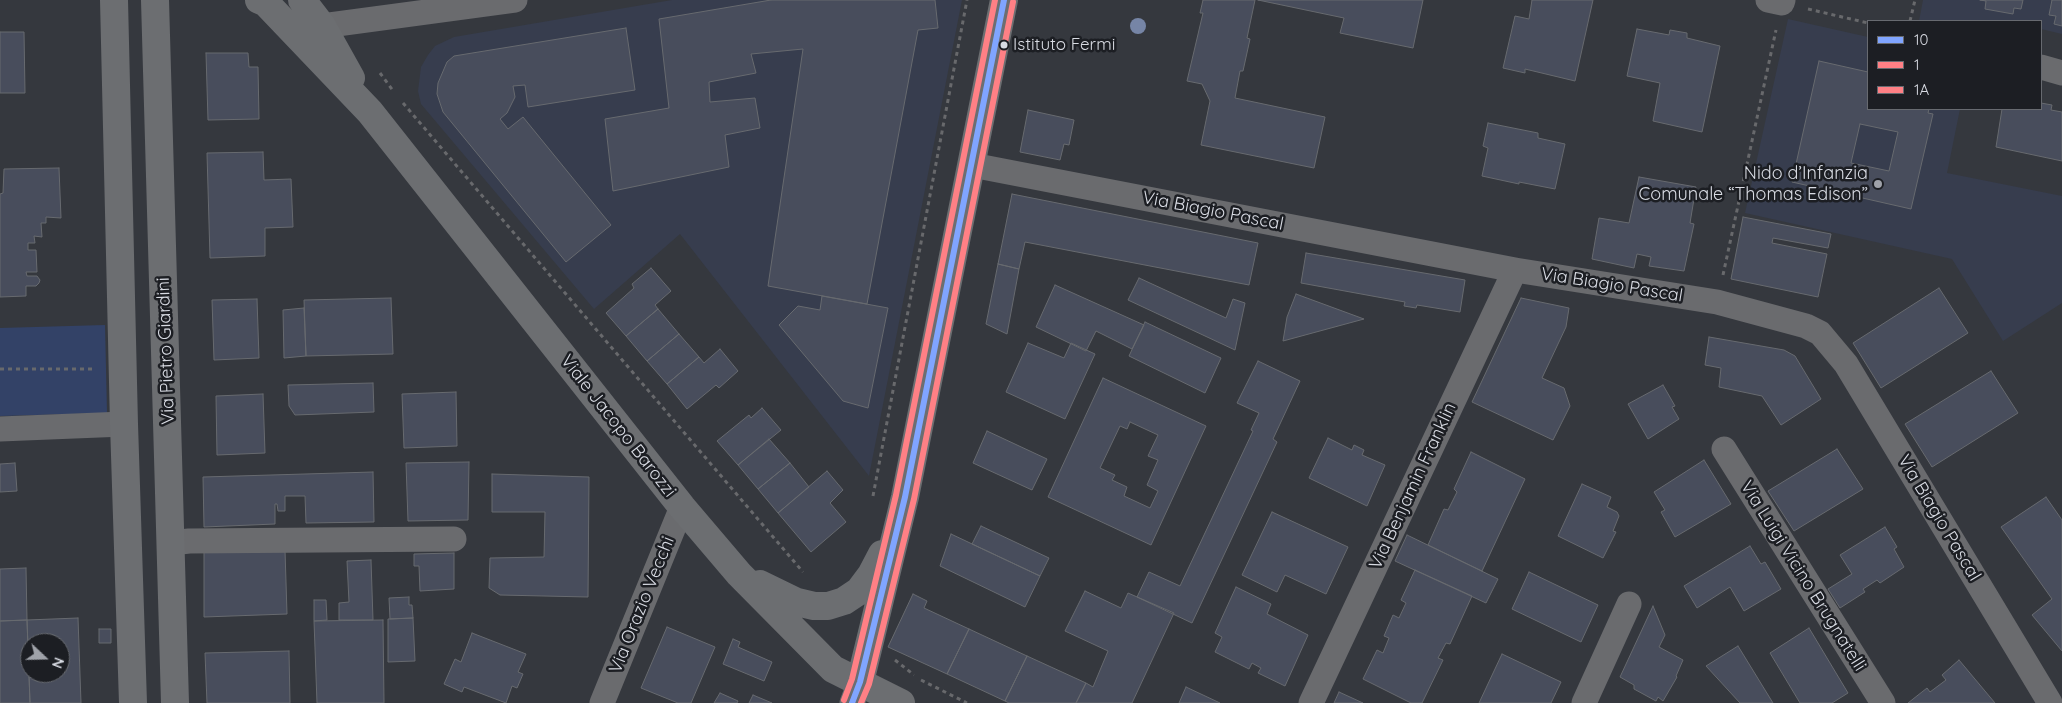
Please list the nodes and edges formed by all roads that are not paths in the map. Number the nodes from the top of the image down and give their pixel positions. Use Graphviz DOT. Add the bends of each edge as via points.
graph roads {
  1 [pos="114,0"];
  2 [pos="260,0"];
  3 [pos="302,0"];
  4 [pos="515,0"];
  5 [pos="1004,0"];
  6 [pos="160,2"];
  7 [pos="322,26"];
  8 [pos="115,55"];
  9 [pos="2042,67"];
  10 [pos="2062,73"];
  11 [pos="370,112"];
  12 [pos="972,164"];
  13 [pos="1515,270"];
  14 [pos="124,424"];
  15 [pos="0,430"];
  16 [pos="1724,449"];
  17 [pos="905,497"];
  18 [pos="682,507"];
  19 [pos="454,539"];
  20 [pos="172,543"];
  21 [pos="740,574"];
  22 [pos="1629,604"];
  23 [pos="856,693"];
  24 [pos="133,703"];
  25 [pos="175,703"];
  26 [pos="602,703"];
  27 [pos="901,703"];
  28 [pos="1311,703"];
  29 [pos="1584,703"];
  30 [pos="1883,703"];
  31 [pos="2050,703"];
  1 -- 8 [label="street"];
  2 -- 11 [label="street, Viale Jacopo Barozzi"];
  3 -- 7 [label="street, Viale Jacopo Barozzi"];
  4 -- 7 [label="street"];
  5 -- 12 [label="street"];
  6 -- 8 [label="street"];
  6 -- 20 [label="street, Via Pietro Giardini"];
  7 -- 11 [label="street, Viale Jacopo Barozzi"];
  8 -- 14 [label="street"];
  9 -- 10 [label="street"];
  11 -- 18 [label="street, Viale Jacopo Barozzi"];
  12 -- 13 [label="street, Via Biagio Pascal"];
  12 -- 17 [label="street"];
  13 -- 28 [label="street, Via Benjamin Franklin"];
  13 -- 31 [label="street, Via Biagio Pascal" via="1717,302 1806,326 1820,333 1846,364"];
  14 -- 15 [label="street"];
  14 -- 24 [label="street"];
  16 -- 30 [label="street, Via Luigi Vicino Brugnatelli"];
  17 -- 21 [label="street" via="872,574 859,591 844,601 828,606 797,602"];
  17 -- 23 [label="street"];
  18 -- 21 [label="street, Viale Jacopo Barozzi"];
  18 -- 26 [label="street, Via Orazio Vecchi"];
  19 -- 20 [label="street"];
  20 -- 25 [label="street, Via Pietro Giardini"];
  21 -- 23 [label="street, Viale Jacopo Barozzi"];
  22 -- 29 [label="street"];
  23 -- 27 [label="street, Viale Jacopo Barozzi"];
}
